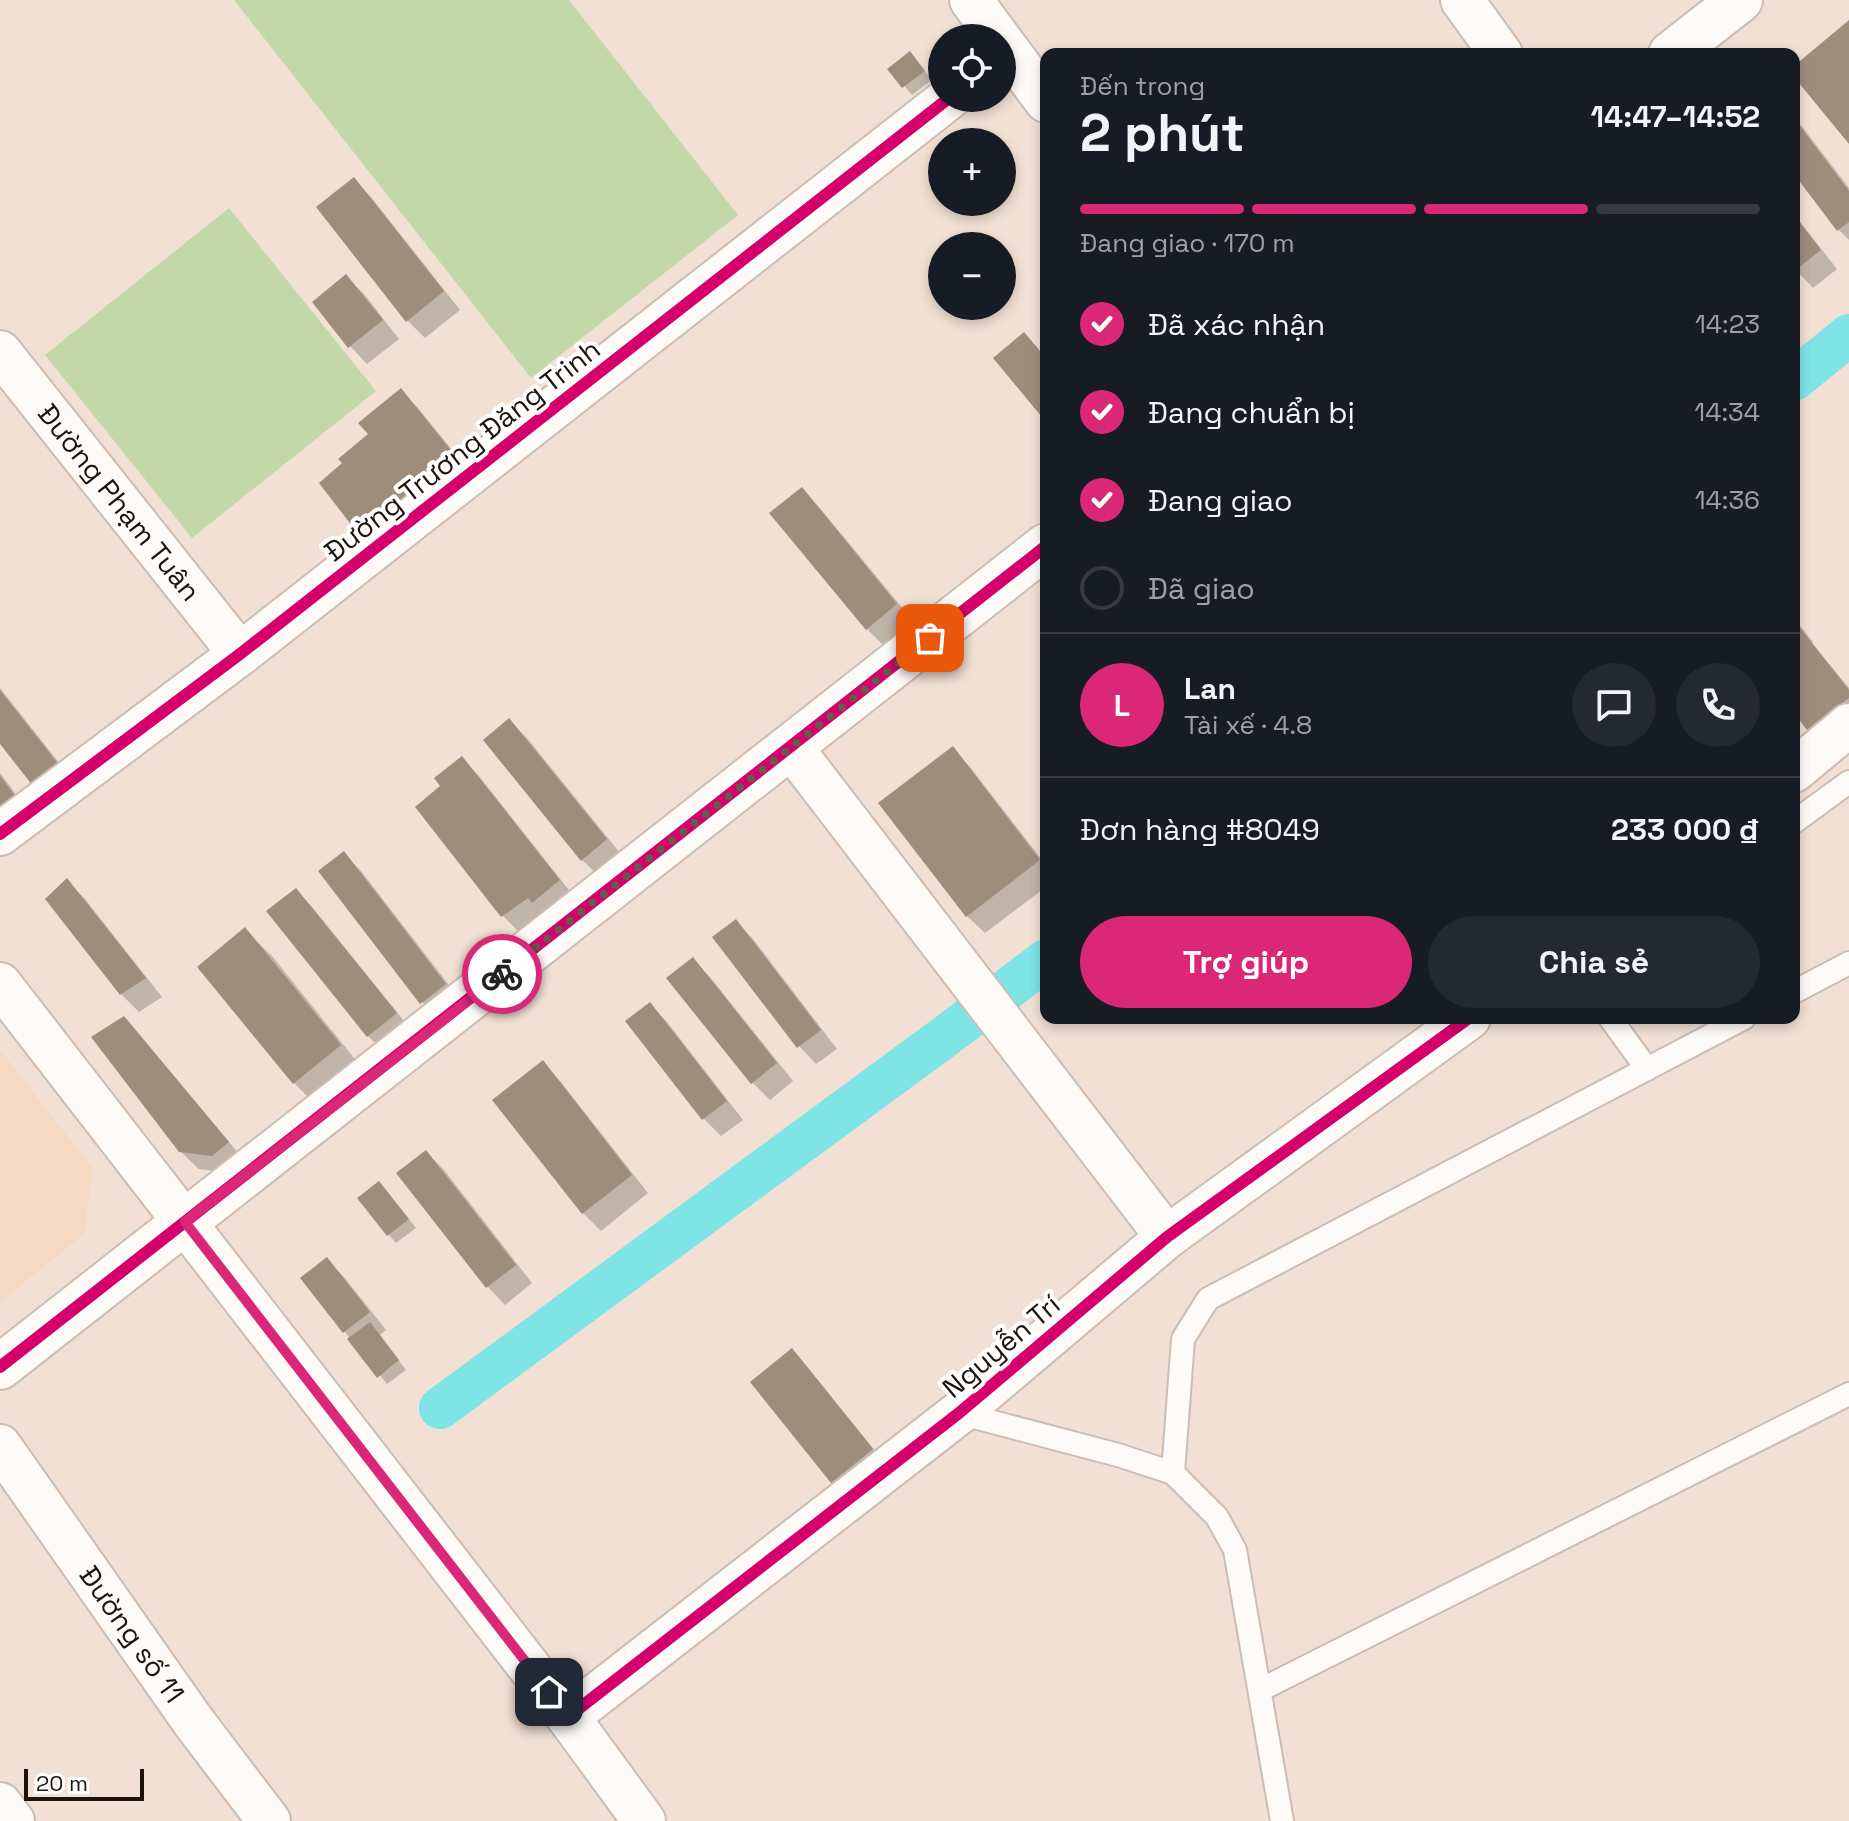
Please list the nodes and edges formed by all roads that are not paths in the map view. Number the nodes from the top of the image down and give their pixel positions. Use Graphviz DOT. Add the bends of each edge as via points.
graph roads {
  1 [pos="971,0"];
  2 [pos="1462,0"];
  3 [pos="1740,0"];
  4 [pos="987,24"];
  5 [pos="1497,48"];
  6 [pos="1679,48"];
  7 [pos="1016,63"];
  8 [pos="1040,93"];
  9 [pos="931,112"];
  10 [pos="0,352"];
  11 [pos="1040,551"];
  12 [pos="240,654"];
  13 [pos="1849,725"];
  14 [pos="791,747"];
  15 [pos="1800,766"];
  16 [pos="1849,782"];
  17 [pos="1800,818"];
  18 [pos="0,834"];
  19 [pos="1849,963"];
  20 [pos="0,984"];
  21 [pos="1800,989"];
  22 [pos="1461,1024"];
  23 [pos="1614,1024"];
  24 [pos="1733,1024"];
  25 [pos="1647,1069"];
  26 [pos="185,1222"];
  27 [pos="1167,1237"];
  28 [pos="0,1367"];
  29 [pos="1849,1394"];
  30 [pos="959,1413"];
  31 [pos="0,1446"];
  32 [pos="1173,1473"];
  33 [pos="1260,1690"];
  34 [pos="568,1717"];
  35 [pos="0,1804"];
  36 [pos="13,1821"];
  37 [pos="269,1821"];
  38 [pos="644,1821"];
  39 [pos="1282,1821"];
  1 -- 4 [label="street"];
  2 -- 5 [label="street"];
  3 -- 6 [label="street"];
  7 -- 8 [label="street"];
  9 -- 12 [label="street, Đường Trương Đăng Trinh"];
  10 -- 12 [label="street, Đường Phạm Tuân"];
  11 -- 14 [label="street"];
  12 -- 18 [label="street, Đường Trương Đăng Trinh"];
  13 -- 15 [label="street"];
  14 -- 26 [label="street"];
  14 -- 27 [label="street"];
  16 -- 17 [label="lane"];
  19 -- 21 [label="lane"];
  20 -- 26 [label="street"];
  22 -- 27 [label="street, Nguyễn Trí"];
  23 -- 25 [label="lane"];
  24 -- 25 [label="lane"];
  25 -- 32 [label="lane" via="1208,1299 1183,1339"];
  26 -- 28 [label="street"];
  26 -- 34 [label="street"];
  27 -- 30 [label="street, Nguyễn Trí"];
  29 -- 33 [label="lane"];
  30 -- 32 [label="lane"];
  30 -- 34 [label="street, Nguyễn Trí"];
  31 -- 37 [label="street, Đường số 11"];
  32 -- 33 [label="lane" via="1217,1517 1235,1550"];
  33 -- 39 [label="lane"];
  34 -- 38 [label="street"];
  35 -- 36 [label="street"];
}
